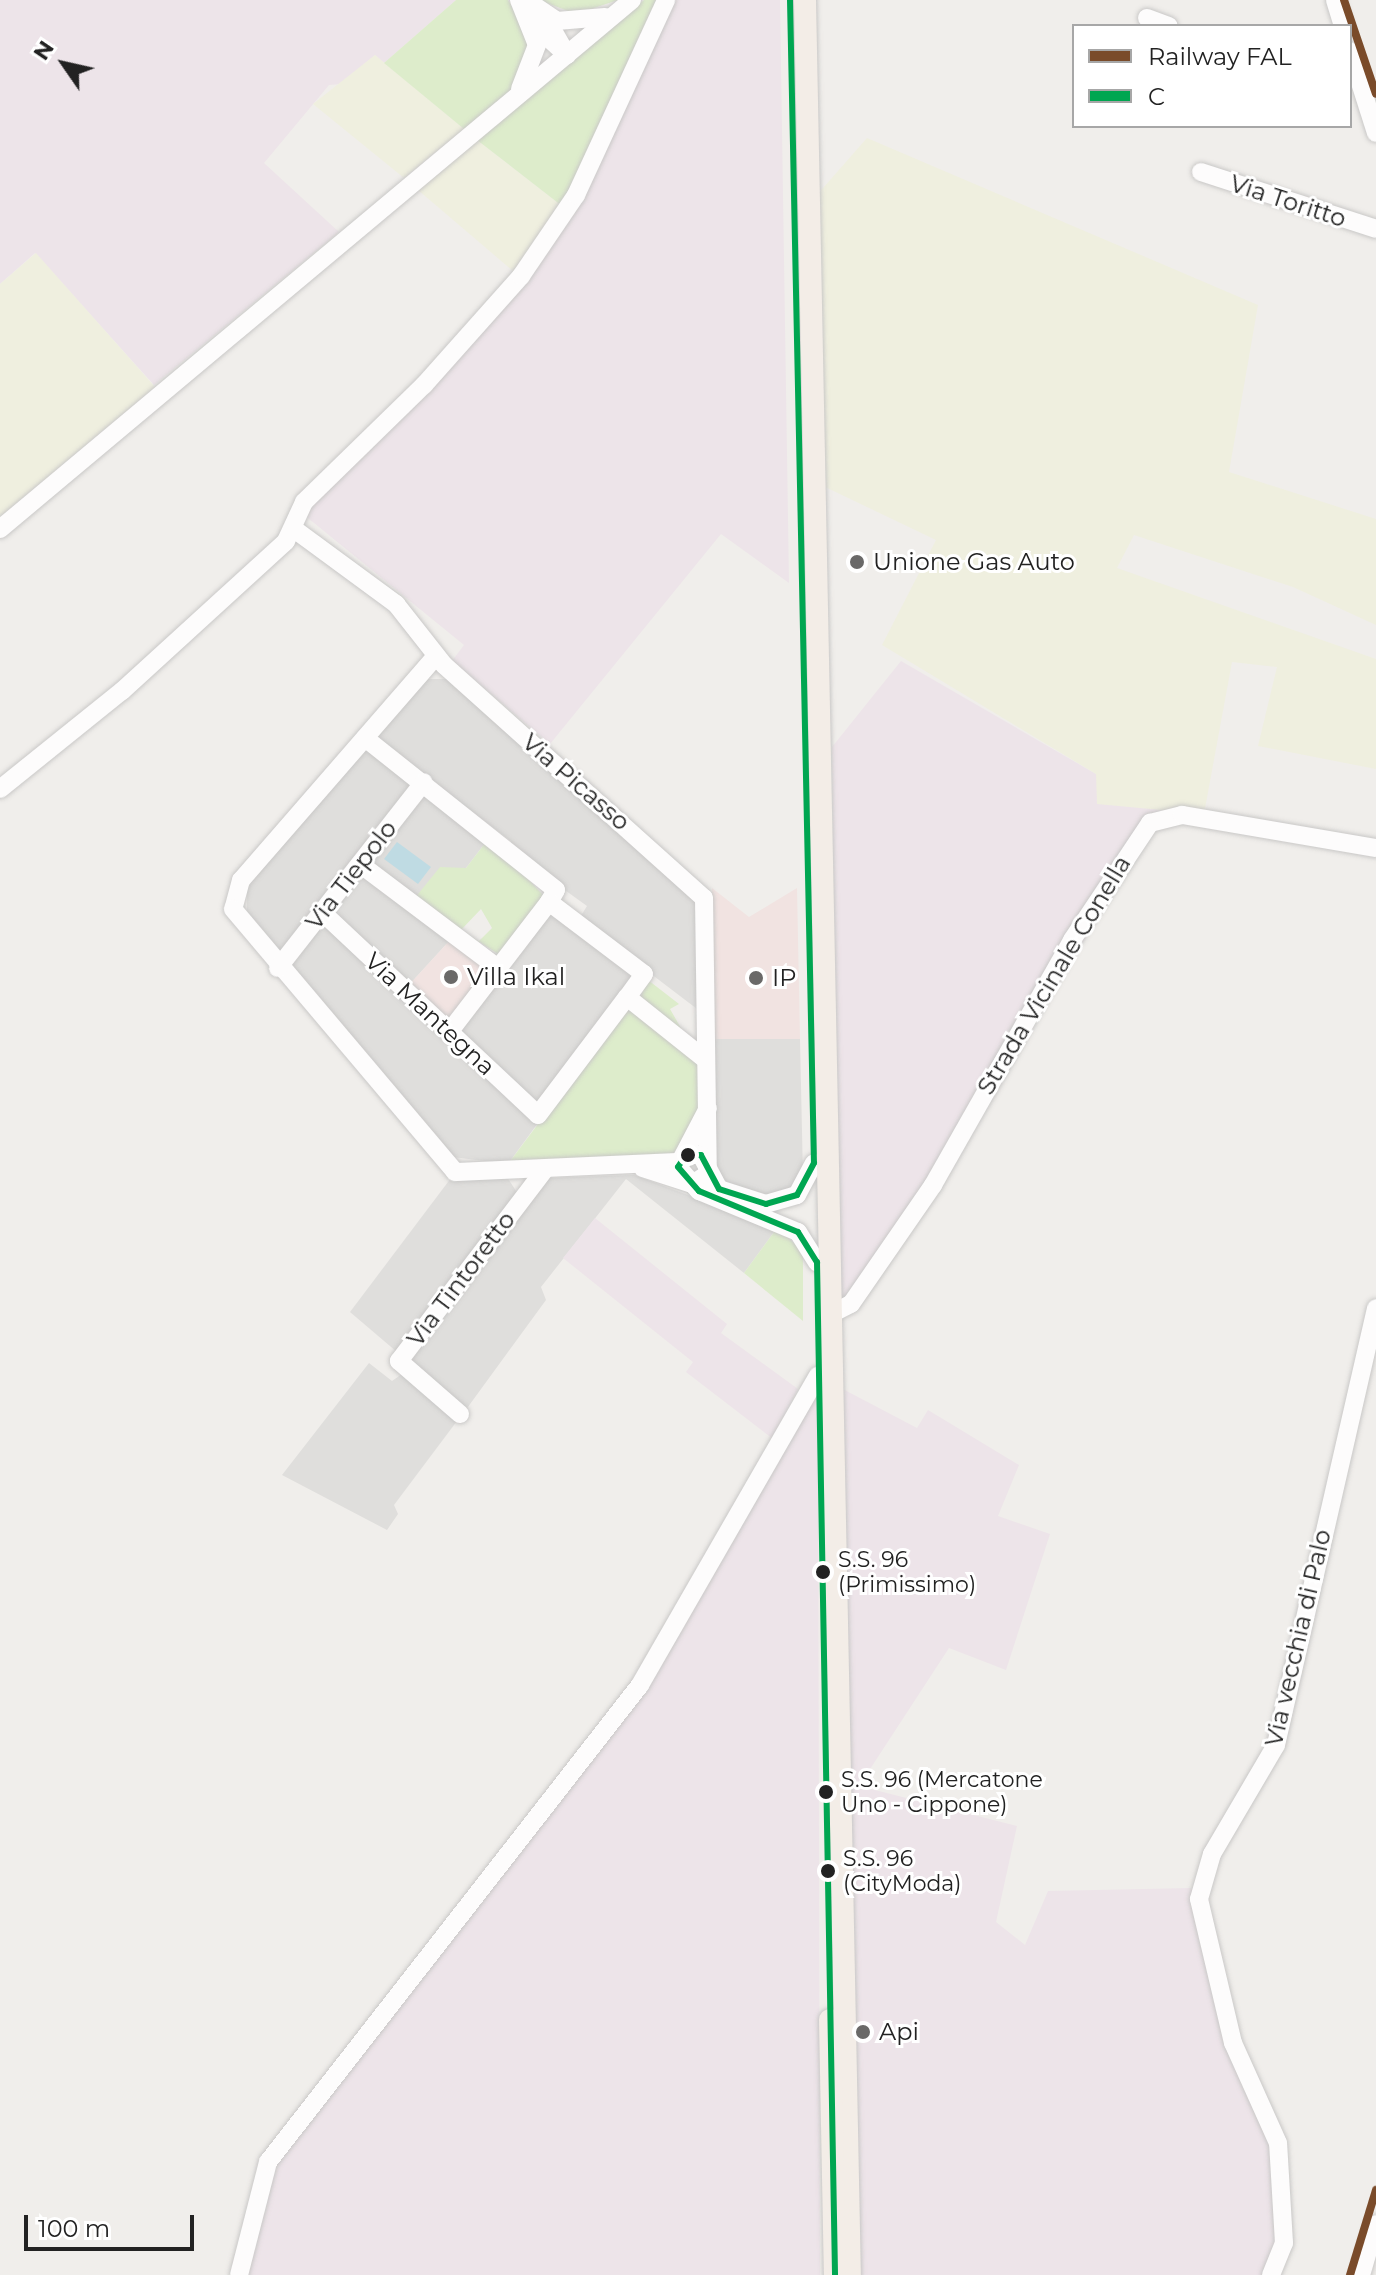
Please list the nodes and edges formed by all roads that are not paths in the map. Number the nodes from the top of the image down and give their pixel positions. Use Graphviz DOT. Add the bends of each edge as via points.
graph roads {
  1 [pos="519,0"];
  2 [pos="526,0"];
  3 [pos="666,0"];
  4 [pos="790,0"];
  5 [pos="805,0"];
  6 [pos="1335,0"];
  7 [pos="630,2"];
  8 [pos="536,18"];
  9 [pos="1147,18"];
  10 [pos="1164,24"];
  11 [pos="1342,24"];
  12 [pos="567,55"];
  13 [pos="1352,64"];
  14 [pos="1357,95"];
  15 [pos="511,103"];
  16 [pos="1376,133"];
  17 [pos="1201,172"];
  18 [pos="1376,229"];
  19 [pos="0,529"];
  20 [pos="294,529"];
  21 [pos="436,656"];
  22 [pos="365,738"];
  23 [pos="424,782"];
  24 [pos="0,789"];
  25 [pos="1376,848"];
  26 [pos="360,864"];
  27 [pos="549,902"];
  28 [pos="322,912"];
  29 [pos="278,968"];
  30 [pos="498,968"];
  31 [pos="627,997"];
  32 [pos="450,1031"];
  33 [pos="706,1060"];
  34 [pos="709,1106"];
  35 [pos="681,1160"];
  36 [pos="814,1163"];
  37 [pos="643,1168"];
  38 [pos="709,1168"];
  39 [pos="544,1171"];
  40 [pos="687,1183"];
  41 [pos="817,1262"];
  42 [pos="1376,1308"];
  43 [pos="831,1314"];
  44 [pos="818,1376"];
  45 [pos="460,1414"];
  46 [pos="1376,2224"];
  47 [pos="1372,2249"];
  48 [pos="239,2275"];
  49 [pos="835,2275"];
  50 [pos="850,2275"];
  51 [pos="1271,2275"];
  52 [pos="1361,2275"];
  1 -- 8 [label="street"];
  2 -- 8 [label="street"];
  3 -- 20 [label="street" via="580,187 536,256 424,385 304,502"];
  4 -- 36 [label="main road"];
  5 -- 43 [label="main road"];
  6 -- 11 [label="street"];
  7 -- 8 [label="street" via="588,23"];
  7 -- 12 [label="street"];
  8 -- 12 [label="street"];
  8 -- 15 [label="street" via="534,61"];
  9 -- 10 [label="street"];
  12 -- 15 [label="street"];
  13 -- 14 [label="street"];
  14 -- 16 [label="street"];
  15 -- 19 [label="street"];
  17 -- 18 [label="street, Via Toritto"];
  20 -- 21 [label="street, Via Picasso" via="396,604"];
  20 -- 24 [label="street" via="122,691"];
  21 -- 22 [label="street"];
  21 -- 33 [label="street, Via Picasso" via="700,890"];
  22 -- 23 [label="street"];
  22 -- 29 [label="street" via="241,880 233,909"];
  23 -- 26 [label="street, Via Tiepolo"];
  23 -- 27 [label="street" via="556,890"];
  25 -- 43 [label="street, Strada Vicinale Conella" via="1182,815 1150,823 1072,940 933,1185 851,1304"];
  26 -- 28 [label="street, Via Tiepolo"];
  26 -- 30 [label="street"];
  27 -- 30 [label="street"];
  27 -- 31 [label="street" via="644,974"];
  28 -- 29 [label="street, Via Tiepolo"];
  28 -- 32 [label="street, Via Mantegna"];
  29 -- 39 [label="street" via="455,1172"];
  30 -- 32 [label="street"];
  31 -- 32 [label="street, Via Mantegna" via="538,1115"];
  31 -- 33 [label="street"];
  33 -- 34 [label="street, Via Picasso"];
  34 -- 35 [label="street"];
  34 -- 38 [label="street, Via Picasso"];
  35 -- 37 [label="street"];
  35 -- 38 [label="street" via="701,1155"];
  35 -- 40 [label="street"];
  36 -- 38 [label="street" via="797,1195 766,1204 729,1195"];
  36 -- 41 [label="main road"];
  37 -- 39 [label="street"];
  37 -- 40 [label="street"];
  38 -- 40 [label="street" via="702,1181"];
  39 -- 45 [label="street, Via Tintoretto" via="399,1361"];
  40 -- 41 [label="street" via="798,1232"];
  41 -- 44 [label="main road"];
  42 -- 51 [label="street, Via vecchia di Palo" via="1276,1745 1212,1854 1199,1899 1233,2043 1278,2143 1284,2243"];
  43 -- 50 [label="main road"];
  44 -- 48 [label="street" via="640,1685 268,2162"];
  44 -- 49 [label="main road"];
  46 -- 47 [label="street"];
  47 -- 52 [label="street"];
}
